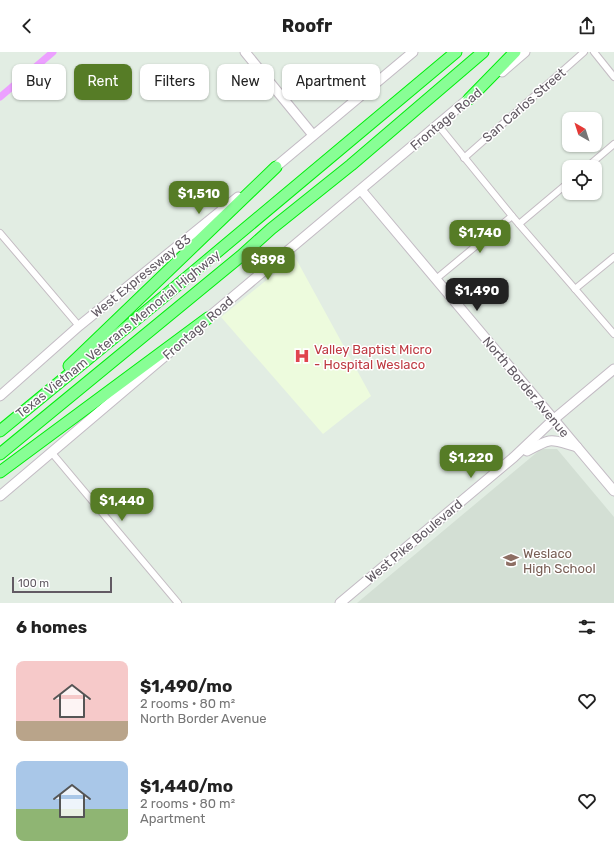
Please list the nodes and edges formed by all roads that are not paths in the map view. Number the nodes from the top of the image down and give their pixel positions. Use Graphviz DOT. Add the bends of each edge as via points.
graph roads {
  1 [pos="245,52"];
  2 [pos="414,52"];
  3 [pos="456,52"];
  4 [pos="483,52"];
  5 [pos="515,52"];
  6 [pos="525,52"];
  7 [pos="584,52"];
  8 [pos="594,52"];
  9 [pos="614,77"];
  10 [pos="469,99"];
  11 [pos="438,125"];
  12 [pos="314,134"];
  13 [pos="614,144"];
  14 [pos="464,158"];
  15 [pos="595,160"];
  16 [pos="276,167"];
  17 [pos="562,188"];
  18 [pos="361,190"];
  19 [pos="512,216"];
  20 [pos="519,224"];
  21 [pos="0,233"];
  22 [pos="614,257"];
  23 [pos="436,279"];
  24 [pos="575,289"];
  25 [pos="208,318"];
  26 [pos="79,326"];
  27 [pos="614,334"];
  28 [pos="614,369"];
  29 [pos="0,396"];
  30 [pos="553,420"];
  31 [pos="2,429"];
  32 [pos="577,447"];
  33 [pos="52,452"];
  34 [pos="0,454"];
  35 [pos="514,457"];
  36 [pos="0,472"];
  37 [pos="614,491"];
  38 [pos="0,496"];
  39 [pos="178,603"];
  40 [pos="340,603"];
  1 -- 12 [label="main road"];
  2 -- 12 [label="main road, West Expressway 83"];
  3 -- 31 [label="highway, Texas Vietnam Veterans Memorial Highway"];
  4 -- 34 [label="highway, Texas Vietnam Veterans Memorial Highway" via="242,256"];
  5 -- 10 [label="highway"];
  6 -- 10 [label="main road, Frontage Road"];
  7 -- 14 [label="street, San Carlos Street"];
  8 -- 9 [label="street"];
  10 -- 11 [label="main road, Frontage Road"];
  11 -- 14 [label="street"];
  11 -- 18 [label="main road, Frontage Road"];
  12 -- 16 [label="main road, West Expressway 83"];
  13 -- 15 [label="street"];
  14 -- 19 [label="street"];
  16 -- 26 [label="main road, West Expressway 83"];
  16 -- 31 [label="highway"];
  17 -- 20 [label="street"];
  18 -- 23 [label="main road, North Border Avenue"];
  18 -- 25 [label="main road, Frontage Road"];
  19 -- 20 [label="street"];
  19 -- 23 [label="street"];
  20 -- 24 [label="street"];
  21 -- 26 [label="street"];
  22 -- 24 [label="street"];
  23 -- 30 [label="main road, North Border Avenue"];
  24 -- 27 [label="street"];
  25 -- 33 [label="main road, Frontage Road"];
  25 -- 36 [label="highway"];
  26 -- 29 [label="main road, West Expressway 83"];
  28 -- 30 [label="main road, West Pike Boulevard"];
  30 -- 32 [label="main road, North Border Avenue"];
  30 -- 35 [label="main road, West Pike Boulevard"];
  32 -- 35 [label="main road" via="550,440 541,442"];
  32 -- 37 [label="main road, North Border Avenue"];
  33 -- 38 [label="main road, Frontage Road"];
  33 -- 39 [label="street"];
  35 -- 40 [label="main road, West Pike Boulevard"];
}
